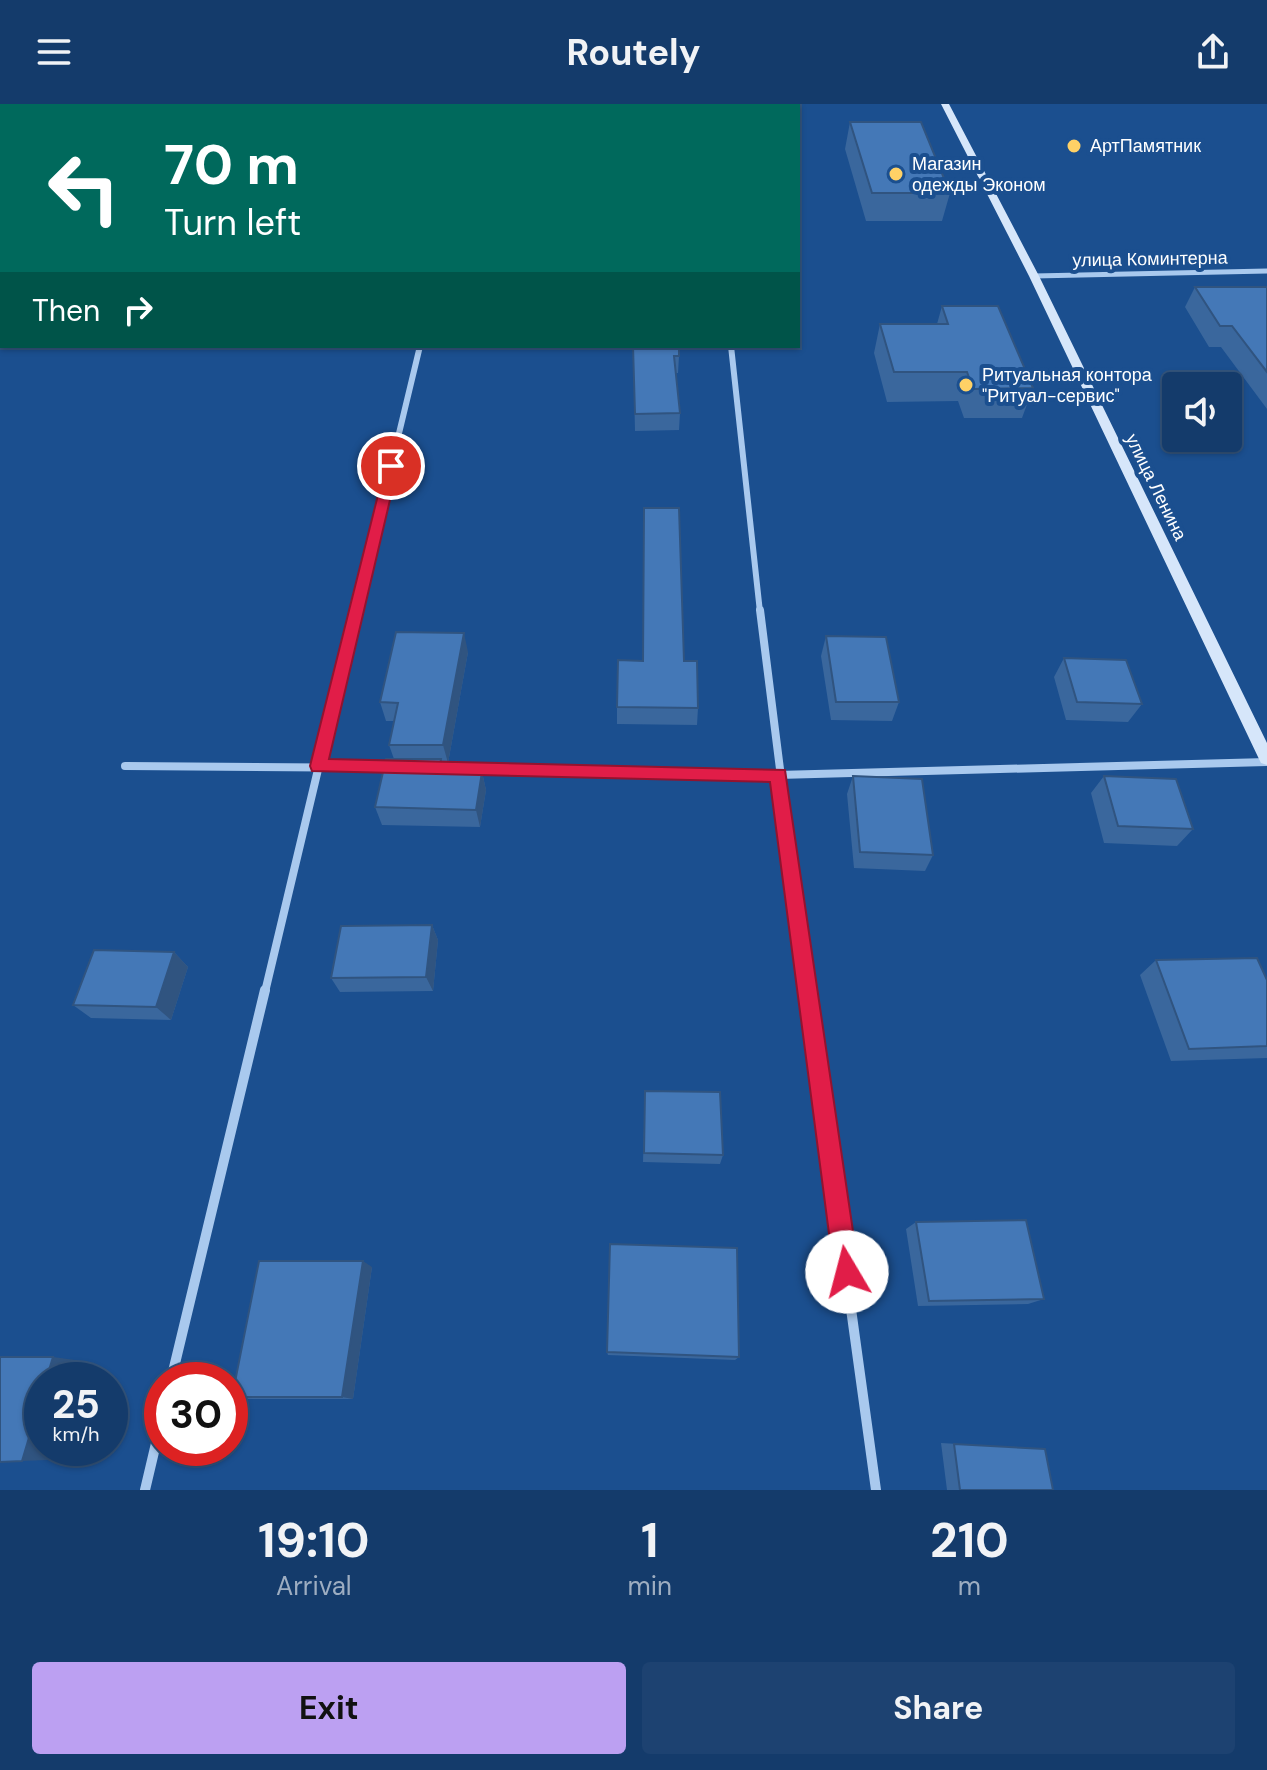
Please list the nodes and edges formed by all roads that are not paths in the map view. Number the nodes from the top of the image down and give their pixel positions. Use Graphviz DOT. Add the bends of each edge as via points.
graph roads {
  1 [pos="945,104"];
  2 [pos="1267,271"];
  3 [pos="1034,276"];
  4 [pos="420,348"];
  5 [pos="731,348"];
  6 [pos="1267,761"];
  7 [pos="125,766"];
  8 [pos="318,766"];
  9 [pos="398,768"];
  10 [pos="429,768"];
  11 [pos="778,775"];
  12 [pos="175,1362"];
  13 [pos="151,1466"];
  14 [pos="145,1490"];
  15 [pos="876,1490"];
  1 -- 3 [label="street, улица Ленина"];
  2 -- 3 [label="street, улица Коминтерна"];
  3 -- 6 [label="street, улица Ленина"];
  4 -- 8 [label="street"];
  5 -- 11 [label="street"];
  6 -- 11 [label="street"];
  7 -- 8 [label="street"];
  8 -- 9 [label="street"];
  8 -- 12 [label="street"];
  10 -- 11 [label="street"];
  11 -- 15 [label="street"];
  13 -- 14 [label="street"];
}
